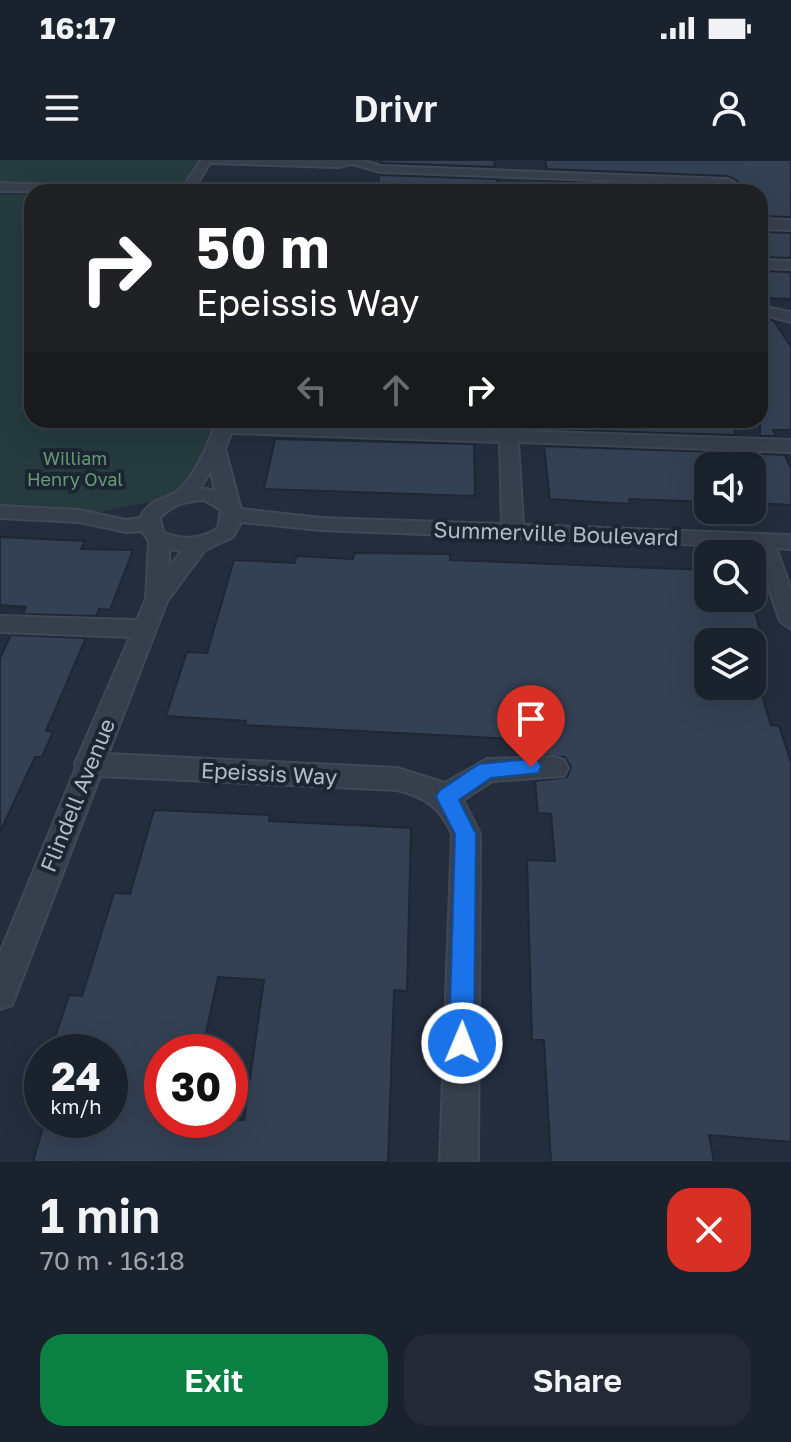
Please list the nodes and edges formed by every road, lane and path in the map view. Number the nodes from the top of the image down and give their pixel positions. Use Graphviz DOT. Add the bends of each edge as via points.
graph roads {
  1 [pos="209,160"];
  2 [pos="516,160"];
  3 [pos="354,161"];
  4 [pos="711,163"];
  5 [pos="518,174"];
  6 [pos="192,184"];
  7 [pos="520,184"];
  8 [pos="0,187"];
  9 [pos="24,188"];
  10 [pos="0,194"];
  11 [pos="24,195"];
  12 [pos="768,222"];
  13 [pos="791,223"];
  14 [pos="768,264"];
  15 [pos="791,265"];
  16 [pos="768,312"];
  17 [pos="791,317"];
  18 [pos="224,428"];
  19 [pos="508,428"];
  20 [pos="791,446"];
  21 [pos="216,449"];
  22 [pos="177,498"];
  23 [pos="230,509"];
  24 [pos="0,512"];
  25 [pos="79,516"];
  26 [pos="321,524"];
  27 [pos="513,531"];
  28 [pos="154,532"];
  29 [pos="738,540"];
  30 [pos="766,541"];
  31 [pos="206,542"];
  32 [pos="791,542"];
  33 [pos="766,550"];
  34 [pos="157,599"];
  35 [pos="791,621"];
  36 [pos="0,624"];
  37 [pos="144,629"];
  38 [pos="88,764"];
  39 [pos="555,768"];
  40 [pos="446,797"];
  41 [pos="0,993"];
  42 [pos="459,1162"];
  1 -- 3 [label="street"];
  1 -- 6 [label="street"];
  2 -- 5 [label="street"];
  3 -- 5 [label="street" via="381,169"];
  4 -- 5 [label="street" via="728,182"];
  5 -- 7 [label="street"];
  8 -- 9 [label="street"];
  10 -- 11 [label="street"];
  12 -- 13 [label="street"];
  14 -- 15 [label="street"];
  16 -- 17 [label="street"];
  18 -- 21 [label="street"];
  19 -- 20 [label="street"];
  19 -- 27 [label="street"];
  21 -- 22 [label="street"];
  21 -- 23 [label="street"];
  22 -- 23 [label="street" via="205,494"];
  22 -- 25 [label="street"];
  22 -- 28 [label="street" via="154,511"];
  23 -- 26 [label="street, Summerville Boulevard"];
  23 -- 31 [label="street" via="229,527"];
  24 -- 25 [label="street"];
  25 -- 28 [label="street"];
  26 -- 27 [label="street, Summerville Boulevard"];
  26 -- 31 [label="street, Summerville Boulevard" via="255,529"];
  27 -- 29 [label="street, Summerville Boulevard"];
  28 -- 31 [label="street" via="176,546"];
  28 -- 34 [label="street, Flindell Avenue"];
  30 -- 32 [label="street, Summerville Boulevard"];
  31 -- 34 [label="street, Flindell Avenue"];
  33 -- 35 [label="street"];
  34 -- 37 [label="street, Flindell Avenue"];
  36 -- 37 [label="street"];
  37 -- 38 [label="street, Flindell Avenue"];
  38 -- 40 [label="street, Epeissis Way" via="397,779 425,784"];
  38 -- 41 [label="street, Flindell Avenue"];
  39 -- 40 [label="street" via="487,770"];
  40 -- 42 [label="street" via="466,834"];
}
